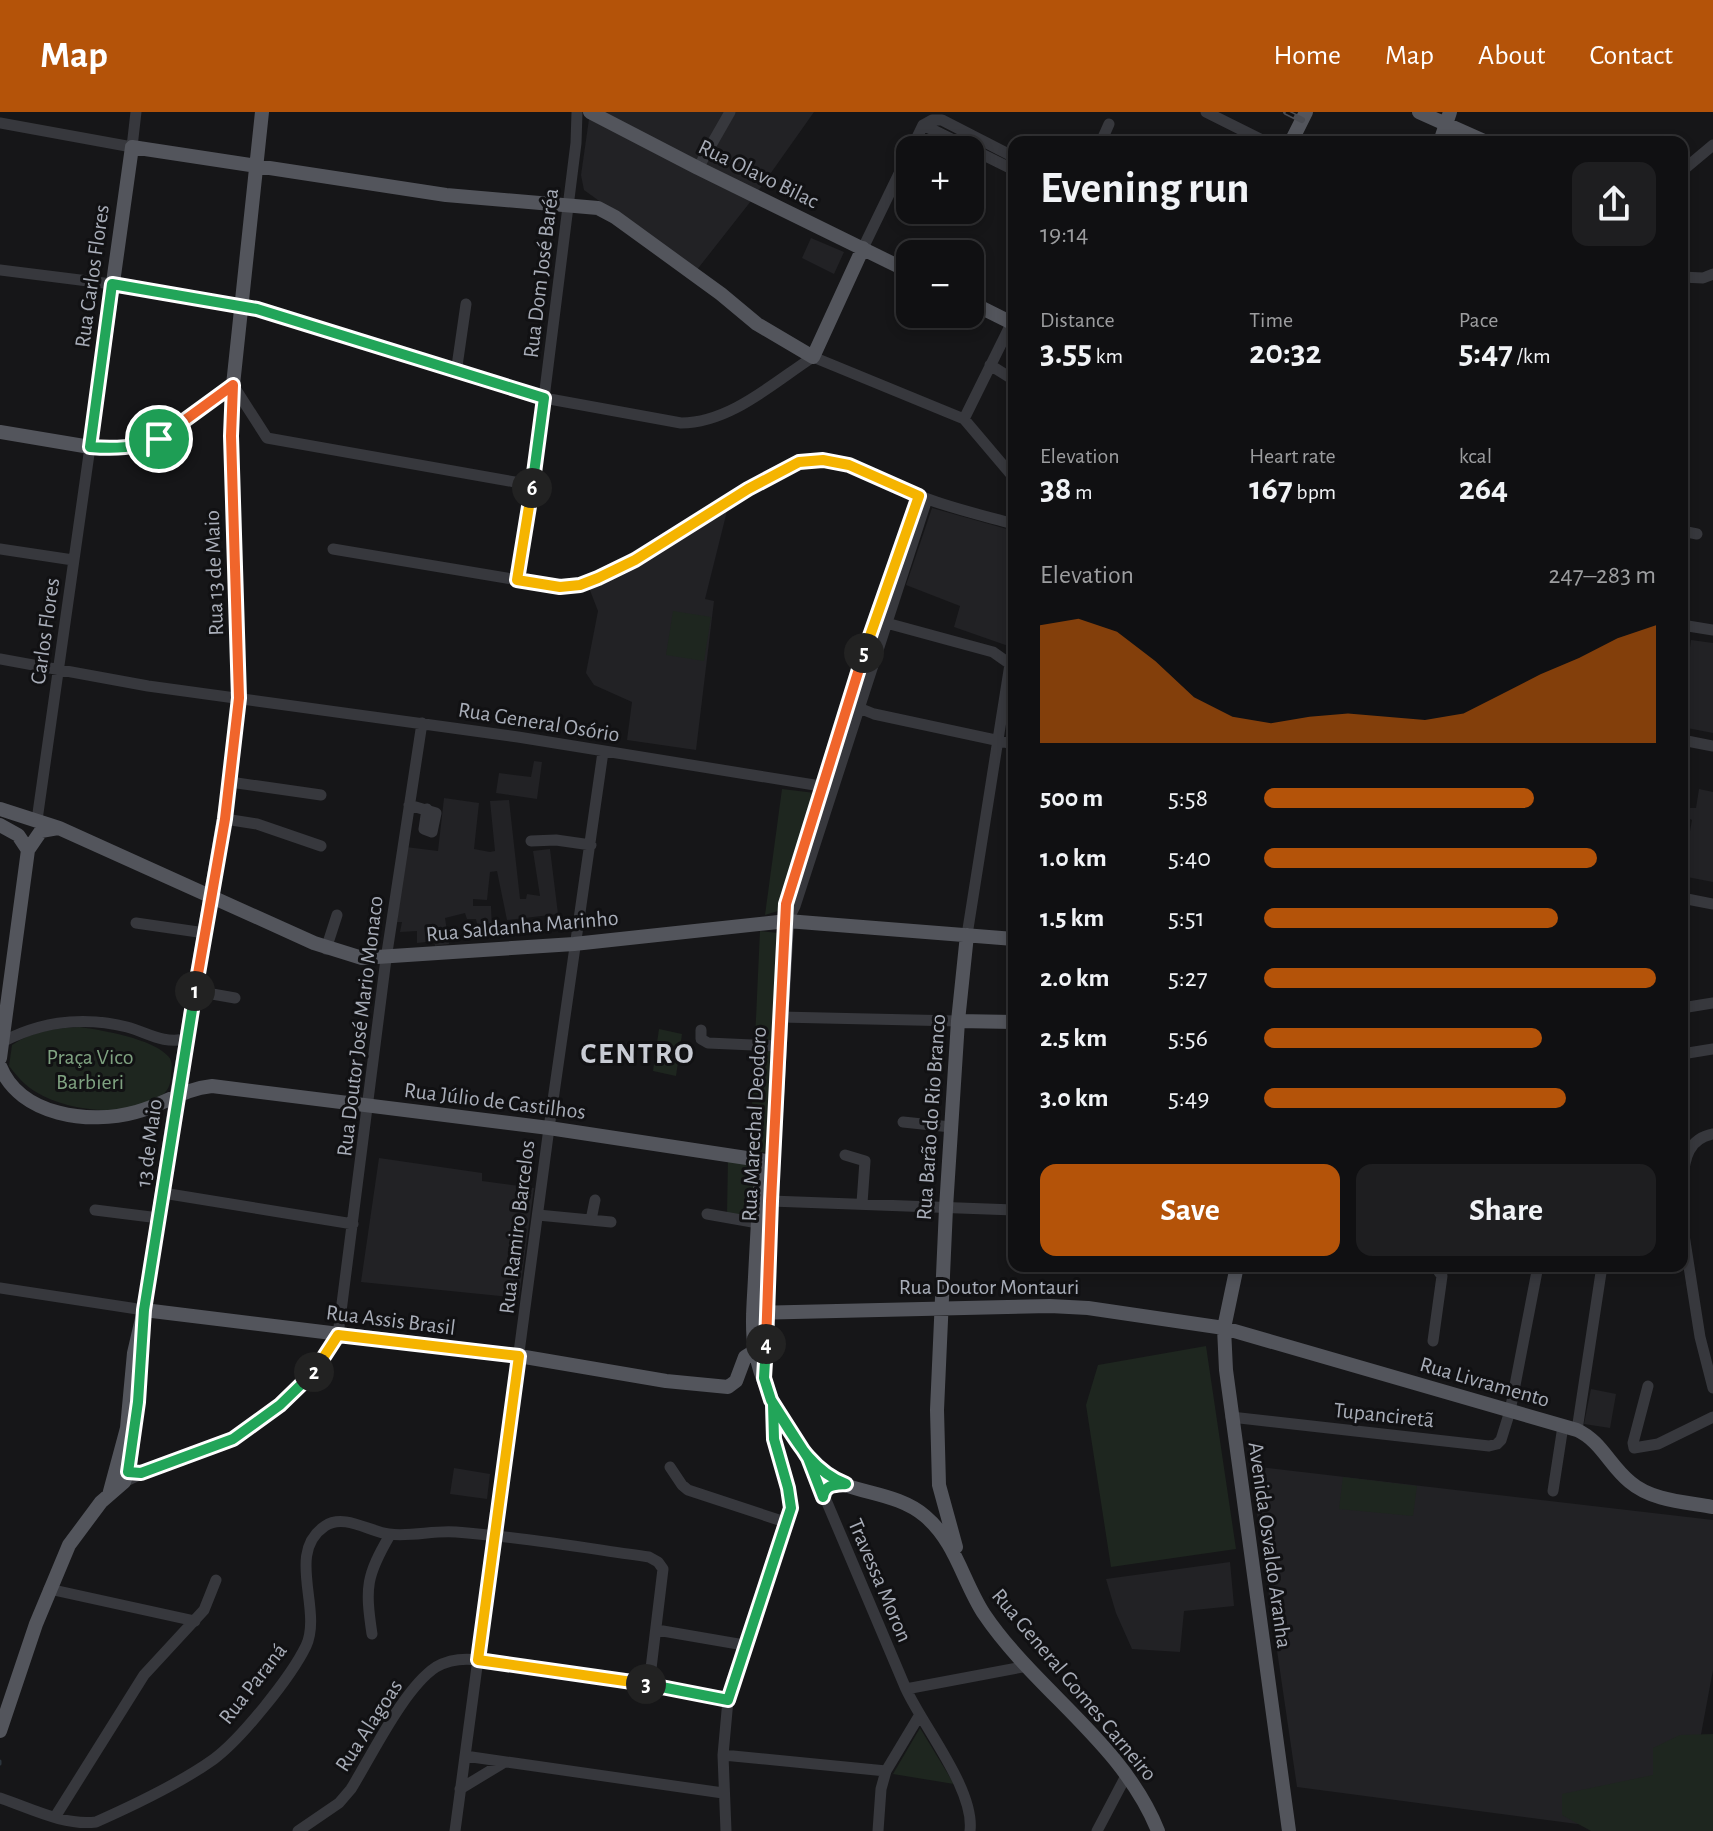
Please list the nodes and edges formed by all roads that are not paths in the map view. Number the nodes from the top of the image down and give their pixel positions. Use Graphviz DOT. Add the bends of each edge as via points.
graph roads {
  1 [pos="136,112"];
  2 [pos="262,112"];
  3 [pos="577,112"];
  4 [pos="590,112"];
  5 [pos="730,112"];
  6 [pos="1206,112"];
  7 [pos="1306,112"];
  8 [pos="1419,112"];
  9 [pos="1448,118"];
  10 [pos="0,123"];
  11 [pos="1109,124"];
  12 [pos="918,136"];
  13 [pos="952,136"];
  14 [pos="1104,136"];
  15 [pos="1254,136"];
  16 [pos="1294,136"];
  17 [pos="1476,136"];
  18 [pos="1713,145"];
  19 [pos="132,147"];
  20 [pos="984,148"];
  21 [pos="984,150"];
  22 [pos="1008,155"];
  23 [pos="255,165"];
  24 [pos="1008,166"];
  25 [pos="1688,166"];
  26 [pos="698,168"];
  27 [pos="896,180"];
  28 [pos="568,205"];
  29 [pos="863,248"];
  30 [pos="896,265"];
  31 [pos="0,270"];
  32 [pos="1713,274"];
  33 [pos="1688,277"];
  34 [pos="112,284"];
  35 [pos="466,304"];
  36 [pos="241,305"];
  37 [pos="984,308"];
  38 [pos="1008,319"];
  39 [pos="1008,331"];
  40 [pos="813,357"];
  41 [pos="990,365"];
  42 [pos="456,373"];
  43 [pos="1008,376"];
  44 [pos="233,385"];
  45 [pos="544,398"];
  46 [pos="964,419"];
  47 [pos="0,432"];
  48 [pos="90,447"];
  49 [pos="1008,471"];
  50 [pos="532,485"];
  51 [pos="923,498"];
  52 [pos="1008,522"];
  53 [pos="1688,532"];
  54 [pos="1697,534"];
  55 [pos="0,549"];
  56 [pos="333,549"];
  57 [pos="73,560"];
  58 [pos="517,580"];
  59 [pos="881,621"];
  60 [pos="1688,628"];
  61 [pos="1713,630"];
  62 [pos="0,659"];
  63 [pos="1008,664"];
  64 [pos="60,669"];
  65 [pos="1008,680"];
  66 [pos="854,684"];
  67 [pos="239,698"];
  68 [pos="859,708"];
  69 [pos="422,723"];
  70 [pos="997,740"];
  71 [pos="1688,741"];
  72 [pos="1008,743"];
  73 [pos="1713,746"];
  74 [pos="603,752"];
  75 [pos="230,782"];
  76 [pos="828,787"];
  77 [pos="321,795"];
  78 [pos="409,805"];
  79 [pos="0,809"];
  80 [pos="427,809"];
  81 [pos="225,819"];
  82 [pos="37,820"];
  83 [pos="0,825"];
  84 [pos="59,828"];
  85 [pos="531,841"];
  86 [pos="591,845"];
  87 [pos="321,846"];
  88 [pos="28,850"];
  89 [pos="211,898"];
  90 [pos="1688,899"];
  91 [pos="1713,904"];
  92 [pos="337,915"];
  93 [pos="786,915"];
  94 [pos="136,923"];
  95 [pos="205,933"];
  96 [pos="967,935"];
  97 [pos="1008,938"];
  98 [pos="574,944"];
  99 [pos="326,949"];
  100 [pos="386,959"];
  101 [pos="195,991"];
  102 [pos="235,998"];
  103 [pos="1713,1003"];
  104 [pos="1688,1007"];
  105 [pos="780,1017"];
  106 [pos="958,1021"];
  107 [pos="1008,1022"];
  108 [pos="701,1030"];
  109 [pos="186,1039"];
  110 [pos="778,1046"];
  111 [pos="1713,1049"];
  112 [pos="1,1051"];
  113 [pos="1688,1053"];
  114 [pos="0,1066"];
  115 [pos="183,1066"];
  116 [pos="212,1086"];
  117 [pos="177,1094"];
  118 [pos="368,1107"];
  119 [pos="903,1122"];
  120 [pos="951,1127"];
  121 [pos="549,1128"];
  122 [pos="1713,1134"];
  123 [pos="845,1155"];
  124 [pos="1688,1156"];
  125 [pos="767,1162"];
  126 [pos="163,1193"];
  127 [pos="595,1200"];
  128 [pos="771,1201"];
  129 [pos="862,1203"];
  130 [pos="946,1208"];
  131 [pos="95,1210"];
  132 [pos="1008,1210"];
  133 [pos="707,1214"];
  134 [pos="538,1215"];
  135 [pos="159,1218"];
  136 [pos="591,1220"];
  137 [pos="611,1222"];
  138 [pos="758,1223"];
  139 [pos="353,1224"];
  140 [pos="1688,1262"];
  141 [pos="1236,1272"];
  142 [pos="1439,1272"];
  143 [pos="1537,1272"];
  144 [pos="1601,1272"];
  145 [pos="0,1288"];
  146 [pos="940,1307"];
  147 [pos="144,1310"];
  148 [pos="760,1312"];
  149 [pos="1224,1328"];
  150 [pos="338,1335"];
  151 [pos="1433,1341"];
  152 [pos="761,1347"];
  153 [pos="519,1356"];
  154 [pos="1648,1386"];
  155 [pos="1713,1388"];
  156 [pos="773,1404"];
  157 [pos="1510,1411"];
  158 [pos="1231,1417"];
  159 [pos="1713,1417"];
  160 [pos="127,1428"];
  161 [pos="1570,1428"];
  162 [pos="808,1458"];
  163 [pos="670,1467"];
  164 [pos="131,1475"];
  165 [pos="846,1484"];
  166 [pos="1553,1491"];
  167 [pos="109,1495"];
  168 [pos="941,1495"];
  169 [pos="823,1497"];
  170 [pos="913,1507"];
  171 [pos="1713,1507"];
  172 [pos="788,1523"];
  173 [pos="390,1535"];
  174 [pos="495,1535"];
  175 [pos="962,1567"];
  176 [pos="216,1580"];
  177 [pos="49,1589"];
  178 [pos="195,1621"];
  179 [pos="657,1630"];
  180 [pos="372,1634"];
  181 [pos="744,1645"];
  182 [pos="478,1660"];
  183 [pos="1028,1666"];
  184 [pos="649,1685"];
  185 [pos="906,1689"];
  186 [pos="728,1700"];
  187 [pos="919,1716"];
  188 [pos="0,1731"];
  189 [pos="723,1755"];
  190 [pos="465,1756"];
  191 [pos="503,1763"];
  192 [pos="886,1771"];
  193 [pos="1127,1774"];
  194 [pos="460,1789"];
  195 [pos="723,1793"];
  196 [pos="0,1798"];
  197 [pos="55,1817"];
  198 [pos="84,1827"];
  199 [pos="298,1831"];
  200 [pos="455,1831"];
  201 [pos="726,1831"];
  202 [pos="868,1831"];
  203 [pos="878,1831"];
  204 [pos="970,1831"];
  205 [pos="1097,1831"];
  206 [pos="1158,1831"];
  207 [pos="1289,1831"];
  1 -- 19 [label="street, Rua Carlos Flores"];
  2 -- 23 [label="main road, Rua 13 de Maio"];
  3 -- 28 [label="street, Rua Dom José Baréa"];
  4 -- 26 [label="main road, Rua Olavo Bilac"];
  5 -- 26 [label="street"];
  6 -- 15 [label="street"];
  7 -- 16 [label="main road"];
  8 -- 9 [label="main road"];
  9 -- 17 [label="main road"];
  10 -- 19 [label="street"];
  11 -- 14 [label="street"];
  12 -- 13 [label="street" via="923,125"];
  18 -- 25 [label="street"];
  19 -- 23 [label="main road"];
  19 -- 34 [label="main road, Rua Carlos Flores"];
  20 -- 22 [label="street"];
  21 -- 24 [label="street"];
  23 -- 28 [label="main road" via="446,195"];
  23 -- 36 [label="main road, Rua 13 de Maio"];
  26 -- 29 [label="main road, Rua Olavo Bilac"];
  27 -- 29 [label="street"];
  28 -- 40 [label="main road" via="598,208 615,217 757,324"];
  28 -- 45 [label="street, Rua Dom José Baréa"];
  29 -- 30 [label="main road, Rua Olavo Bilac"];
  29 -- 40 [label="main road"];
  31 -- 34 [label="street"];
  32 -- 33 [label="street"];
  34 -- 36 [label="street"];
  34 -- 48 [label="main road, Rua Carlos Flores"];
  35 -- 42 [label="street"];
  36 -- 42 [label="street"];
  36 -- 44 [label="main road, Rua 13 de Maio"];
  37 -- 38 [label="main road"];
  39 -- 41 [label="street"];
  40 -- 45 [label="street" via="702,423"];
  40 -- 46 [label="street"];
  41 -- 43 [label="street"];
  41 -- 46 [label="street"];
  42 -- 45 [label="street"];
  44 -- 48 [label="street" via="159,439 139,447"];
  44 -- 50 [label="street" via="267,438"];
  44 -- 67 [label="main road, Rua 13 de Maio"];
  45 -- 50 [label="street, Rua Dom José Baréa"];
  46 -- 49 [label="street"];
  47 -- 48 [label="main road"];
  48 -- 57 [label="street, Carlos Flores"];
  50 -- 58 [label="street, Rua Dom José Baréa"];
  51 -- 52 [label="street"];
  51 -- 58 [label="street" via="849,465 799,462 598,578 560,587"];
  51 -- 59 [label="street"];
  53 -- 54 [label="street"];
  55 -- 57 [label="street"];
  56 -- 58 [label="street"];
  57 -- 64 [label="street, Carlos Flores"];
  59 -- 63 [label="street, Rua Barão do Rio Branco" via="993,652"];
  59 -- 66 [label="street"];
  59 -- 68 [label="street"];
  60 -- 61 [label="street"];
  62 -- 64 [label="street, Rua General Osório"];
  64 -- 67 [label="street, Rua General Osório"];
  64 -- 82 [label="street, Carlos Flores"];
  65 -- 70 [label="street, Rua Barão do Rio Branco"];
  66 -- 68 [label="street"];
  66 -- 76 [label="street"];
  67 -- 69 [label="street, Rua General Osório"];
  67 -- 75 [label="main road, 13 de Maio"];
  68 -- 70 [label="street"];
  68 -- 76 [label="street"];
  69 -- 74 [label="street, Rua General Osório"];
  69 -- 78 [label="street, Rua Doutor José Mario Monaco"];
  70 -- 72 [label="street"];
  70 -- 96 [label="street, Rua Barão do Rio Branco"];
  71 -- 73 [label="street"];
  74 -- 76 [label="street, Rua General Osório"];
  74 -- 86 [label="street, Rua Ramiro Barcelos"];
  75 -- 77 [label="street"];
  75 -- 81 [label="main road, 13 de Maio"];
  76 -- 93 [label="street" via="795,906"];
  78 -- 80 [label="street"];
  78 -- 100 [label="street, Rua Doutor José Mario Monaco"];
  79 -- 82 [label="main road, Rua Saldanha Marinho"];
  81 -- 87 [label="street"];
  81 -- 89 [label="main road, 13 de Maio"];
  82 -- 84 [label="main road, Rua Saldanha Marinho"];
  83 -- 88 [label="main road" via="18,835"];
  84 -- 88 [label="main road" via="41,831"];
  84 -- 89 [label="main road, Rua Saldanha Marinho"];
  85 -- 86 [label="street"];
  86 -- 98 [label="street, Rua Ramiro Barcelos"];
  88 -- 112 [label="main road"];
  89 -- 95 [label="main road, 13 de Maio"];
  89 -- 99 [label="main road, Rua Saldanha Marinho"];
  90 -- 91 [label="street"];
  92 -- 99 [label="street"];
  93 -- 96 [label="main road, Rua Saldanha Marinho"];
  93 -- 98 [label="main road, Rua Saldanha Marinho"];
  93 -- 105 [label="main road, Rua Marechal Deodoro"];
  94 -- 95 [label="street"];
  95 -- 101 [label="main road, 13 de Maio"];
  96 -- 97 [label="main road, Rua Saldanha Marinho"];
  96 -- 106 [label="main road, Rua Barão do Rio Branco"];
  98 -- 100 [label="main road, Rua Saldanha Marinho"];
  98 -- 121 [label="street, Rua Ramiro Barcelos"];
  99 -- 100 [label="main road, Rua Saldanha Marinho"];
  100 -- 118 [label="street, Rua Doutor José Mario Monaco"];
  101 -- 102 [label="street"];
  101 -- 109 [label="main road, 13 de Maio"];
  103 -- 104 [label="street"];
  105 -- 106 [label="street"];
  105 -- 110 [label="main road, Rua Marechal Deodoro"];
  106 -- 107 [label="main road"];
  106 -- 120 [label="main road, Rua Barão do Rio Branco"];
  108 -- 110 [label="street" via="701,1039 708,1043"];
  109 -- 112 [label="street" via="167,1042 124,1026 74,1020 37,1026"];
  109 -- 115 [label="main road, 13 de Maio"];
  110 -- 125 [label="main road, Rua Marechal Deodoro"];
  111 -- 113 [label="street"];
  114 -- 117 [label="main road, Rua Júlio de Castilhos" via="23,1097 62,1113 128,1115"];
  115 -- 116 [label="main road, Rua Júlio de Castilhos" via="190,1078"];
  115 -- 117 [label="main road, 13 de Maio"];
  116 -- 117 [label="main road, Rua Júlio de Castilhos"];
  116 -- 118 [label="main road, Rua Júlio de Castilhos"];
  117 -- 126 [label="main road, 13 de Maio"];
  118 -- 121 [label="main road, Rua Júlio de Castilhos"];
  118 -- 139 [label="street, Rua Doutor José Mario Monaco"];
  119 -- 120 [label="street"];
  120 -- 130 [label="main road, Rua Barão do Rio Branco"];
  121 -- 125 [label="main road, Rua Júlio de Castilhos"];
  121 -- 134 [label="street, Rua Ramiro Barcelos"];
  122 -- 124 [label="street" via="1700,1137"];
  123 -- 129 [label="street" via="865,1161"];
  125 -- 128 [label="main road, Rua Marechal Deodoro"];
  125 -- 138 [label="main road, Rua Marechal Deodoro"];
  126 -- 135 [label="main road, 13 de Maio"];
  126 -- 139 [label="street"];
  127 -- 136 [label="street"];
  128 -- 129 [label="street"];
  128 -- 148 [label="main road, Rua Marechal Deodoro"];
  129 -- 130 [label="street"];
  130 -- 132 [label="street"];
  130 -- 146 [label="main road, Rua Barão do Rio Branco"];
  131 -- 135 [label="street"];
  133 -- 138 [label="street"];
  134 -- 136 [label="street"];
  134 -- 153 [label="street, Rua Ramiro Barcelos"];
  135 -- 147 [label="main road, 13 de Maio"];
  136 -- 137 [label="street"];
  138 -- 148 [label="main road, Rua Marechal Deodoro"];
  139 -- 150 [label="street, Rua Doutor José Mario Monaco"];
  140 -- 155 [label="street"];
  141 -- 149 [label="main road, Avenida Osvaldo Aranha"];
  142 -- 151 [label="street"];
  143 -- 157 [label="street, Tupanciretã"];
  144 -- 161 [label="street"];
  145 -- 147 [label="street, Rua Assis Brasil"];
  146 -- 148 [label="main road, Rua Doutor Montauri"];
  146 -- 149 [label="main road, Rua Doutor Montauri" via="1079,1307"];
  146 -- 168 [label="main road, Rua Barão do Rio Branco"];
  147 -- 150 [label="main road, Rua Assis Brasil"];
  147 -- 160 [label="main road, 13 de Maio"];
  147 -- 164 [label="main road, 13 de Maio"];
  148 -- 152 [label="main road, Rua Marechal Deodoro"];
  149 -- 157 [label="main road, Rua Livramento"];
  149 -- 158 [label="main road, Avenida Osvaldo Aranha"];
  150 -- 153 [label="main road, Rua Assis Brasil"];
  150 -- 164 [label="street" via="318,1368 254,1426 233,1439"];
  152 -- 153 [label="main road, Rua Assis Brasil" via="742,1360 736,1381 728,1387"];
  152 -- 156 [label="main road, Rua Marechal Deodoro"];
  153 -- 174 [label="street, Rua Ramiro Barcelos"];
  154 -- 159 [label="street" via="1634,1448 1658,1444"];
  156 -- 162 [label="main road, Rua Marechal Deodoro"];
  156 -- 172 [label="street" via="774,1439 790,1499"];
  157 -- 158 [label="street, Tupanciretã" via="1501,1440 1489,1446"];
  157 -- 161 [label="main road, Rua Livramento"];
  158 -- 207 [label="main road, Avenida Osvaldo Aranha"];
  160 -- 164 [label="main road" via="124,1468"];
  160 -- 167 [label="main road, 13 de Maio"];
  161 -- 166 [label="street"];
  161 -- 171 [label="main road, Rua Livramento" via="1592,1439 1640,1490"];
  162 -- 165 [label="main road, Rua General Gomes Carneiro"];
  162 -- 169 [label="street, Travessa Moron"];
  163 -- 172 [label="street" via="688,1490"];
  164 -- 167 [label="main road"];
  165 -- 169 [label="street" via="829,1486"];
  165 -- 170 [label="main road, Rua General Gomes Carneiro"];
  167 -- 177 [label="main road" via="69,1545"];
  168 -- 170 [label="main road" via="928,1507"];
  168 -- 175 [label="main road, Rua Barão do Rio Branco"];
  169 -- 185 [label="street, Travessa Moron"];
  170 -- 175 [label="main road, Rua General Gomes Carneiro" via="935,1525"];
  172 -- 181 [label="street"];
  173 -- 174 [label="street, Rua Paraná"];
  173 -- 180 [label="street" via="370,1575"];
  173 -- 198 [label="street, Rua Paraná" via="346,1522 327,1524 317,1533 307,1555 311,1630 306,1646 259,1710 213,1759"];
  174 -- 179 [label="street, Rua Paraná" via="658,1562 663,1569"];
  174 -- 182 [label="street, Rua Ramiro Barcelos"];
  175 -- 183 [label="main road, Rua General Gomes Carneiro" via="986,1616"];
  176 -- 178 [label="street"];
  177 -- 178 [label="street"];
  177 -- 188 [label="main road"];
  178 -- 197 [label="street" via="144,1675"];
  179 -- 181 [label="street"];
  179 -- 184 [label="street, Rua Paraná"];
  181 -- 186 [label="street"];
  182 -- 184 [label="street, Rua Alagoas"];
  182 -- 190 [label="street, Rua Ramiro Barcelos"];
  182 -- 199 [label="street, Rua Alagoas" via="452,1660 435,1668 410,1693 351,1789"];
  183 -- 185 [label="street"];
  183 -- 193 [label="main road, Rua General Gomes Carneiro"];
  184 -- 186 [label="street, Rua Alagoas"];
  185 -- 187 [label="street, Travessa Moron"];
  186 -- 189 [label="street"];
  187 -- 192 [label="street"];
  187 -- 204 [label="street, Travessa Moron" via="966,1797"];
  189 -- 192 [label="street"];
  189 -- 195 [label="street"];
  190 -- 191 [label="street"];
  190 -- 194 [label="street, Rua Ramiro Barcelos"];
  191 -- 194 [label="street"];
  191 -- 195 [label="street"];
  192 -- 203 [label="street"];
  193 -- 205 [label="street"];
  193 -- 206 [label="main road, Rua General Gomes Carneiro"];
  194 -- 200 [label="street, Rua Ramiro Barcelos"];
  195 -- 201 [label="street"];
  196 -- 197 [label="street, Rua Paraná"];
  197 -- 198 [label="street, Rua Paraná"];
  202 -- 203 [label="street"];
}
